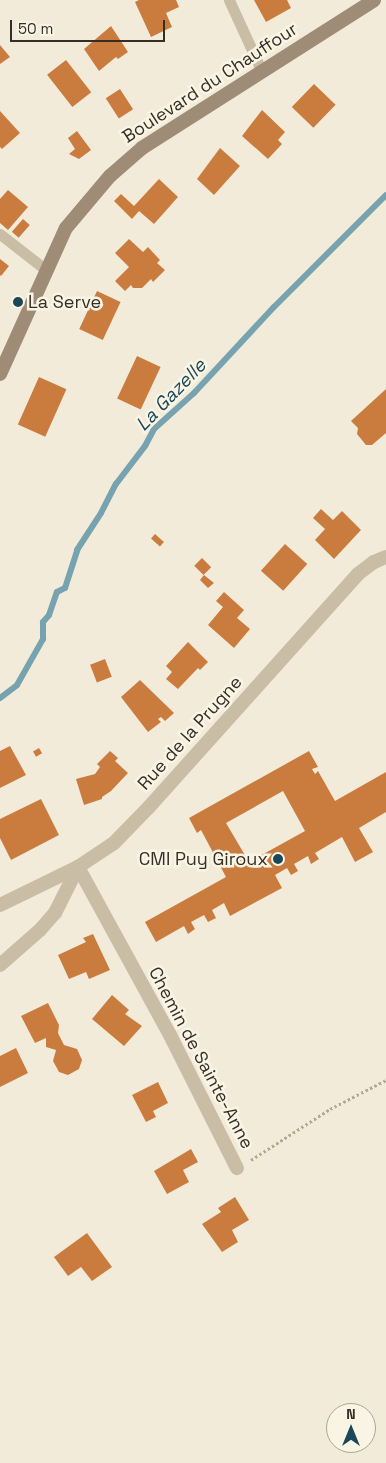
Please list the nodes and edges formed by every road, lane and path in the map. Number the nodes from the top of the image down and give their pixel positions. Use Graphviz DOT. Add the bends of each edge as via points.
graph roads {
  1 [pos="229,0"];
  2 [pos="374,0"];
  3 [pos="262,70"];
  4 [pos="0,234"];
  5 [pos="46,270"];
  6 [pos="0,374"];
  7 [pos="386,558"];
  8 [pos="78,867"];
  9 [pos="0,905"];
  10 [pos="0,965"];
  11 [pos="386,1080"];
  12 [pos="238,1168"];
  1 -- 3 [label="lane"];
  2 -- 3 [label="main road, Boulevard du Chauffour"];
  3 -- 5 [label="main road, Boulevard du Chauffour" via="142,148 110,176 66,228"];
  4 -- 5 [label="lane"];
  5 -- 6 [label="main road, Boulevard du Chauffour"];
  7 -- 8 [label="street, Rue de la Prugne" via="358,574 149,807 114,842"];
  8 -- 9 [label="street, Rue de la Prugne"];
  8 -- 10 [label="street" via="56,913"];
  8 -- 12 [label="street, Chemin de Sainte-Anne"];
  11 -- 12 [label="path, Chemin de Sainte-Anne" via="330,1109"];
}
